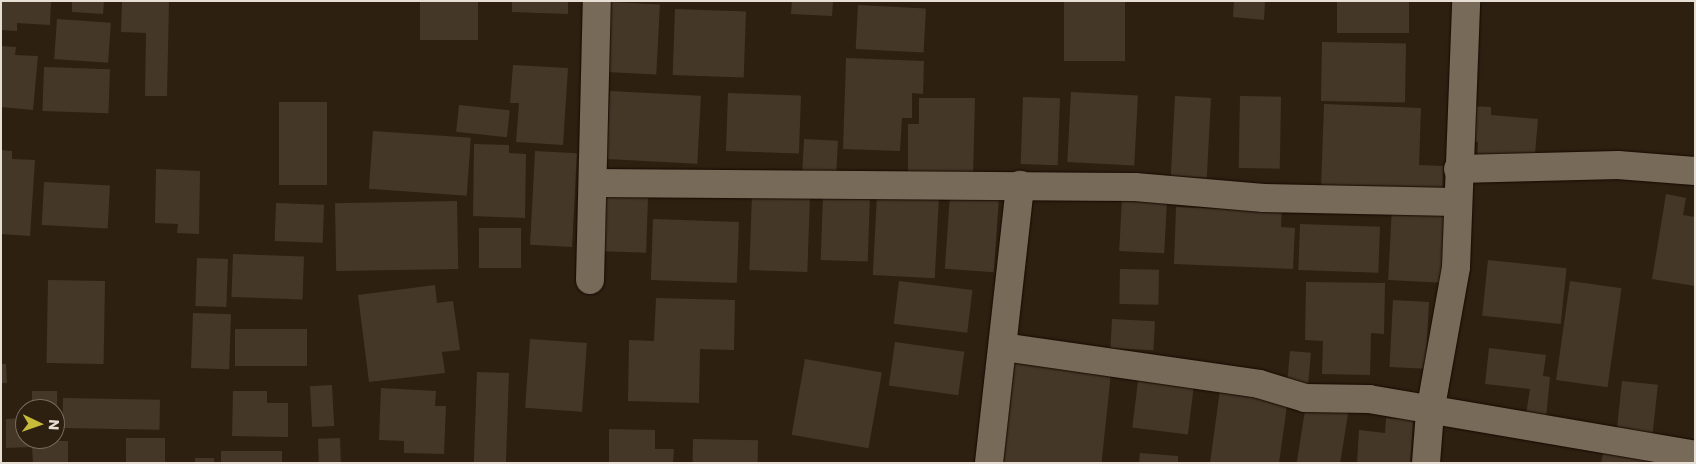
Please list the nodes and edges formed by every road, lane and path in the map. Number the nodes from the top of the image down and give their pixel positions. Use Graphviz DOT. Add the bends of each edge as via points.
graph roads {
  1 [pos="597,1"];
  2 [pos="1466,1"];
  3 [pos="1458,169"];
  4 [pos="1695,171"];
  5 [pos="594,183"];
  6 [pos="1020,185"];
  7 [pos="1456,202"];
  8 [pos="590,280"];
  9 [pos="1002,347"];
  10 [pos="1430,412"];
  11 [pos="1695,455"];
  12 [pos="989,463"];
  13 [pos="1426,463"];
  1 -- 5 [label="street"];
  2 -- 3 [label="street"];
  3 -- 4 [label="street" via="1618,165"];
  3 -- 7 [label="street"];
  5 -- 6 [label="street"];
  5 -- 8 [label="street"];
  6 -- 7 [label="street"];
  6 -- 9 [label="street"];
  7 -- 10 [label="street" via="1456,267"];
  9 -- 10 [label="street" via="1259,384 1305,398 1369,399"];
  9 -- 12 [label="street"];
  10 -- 11 [label="street"];
  10 -- 13 [label="street"];
}
